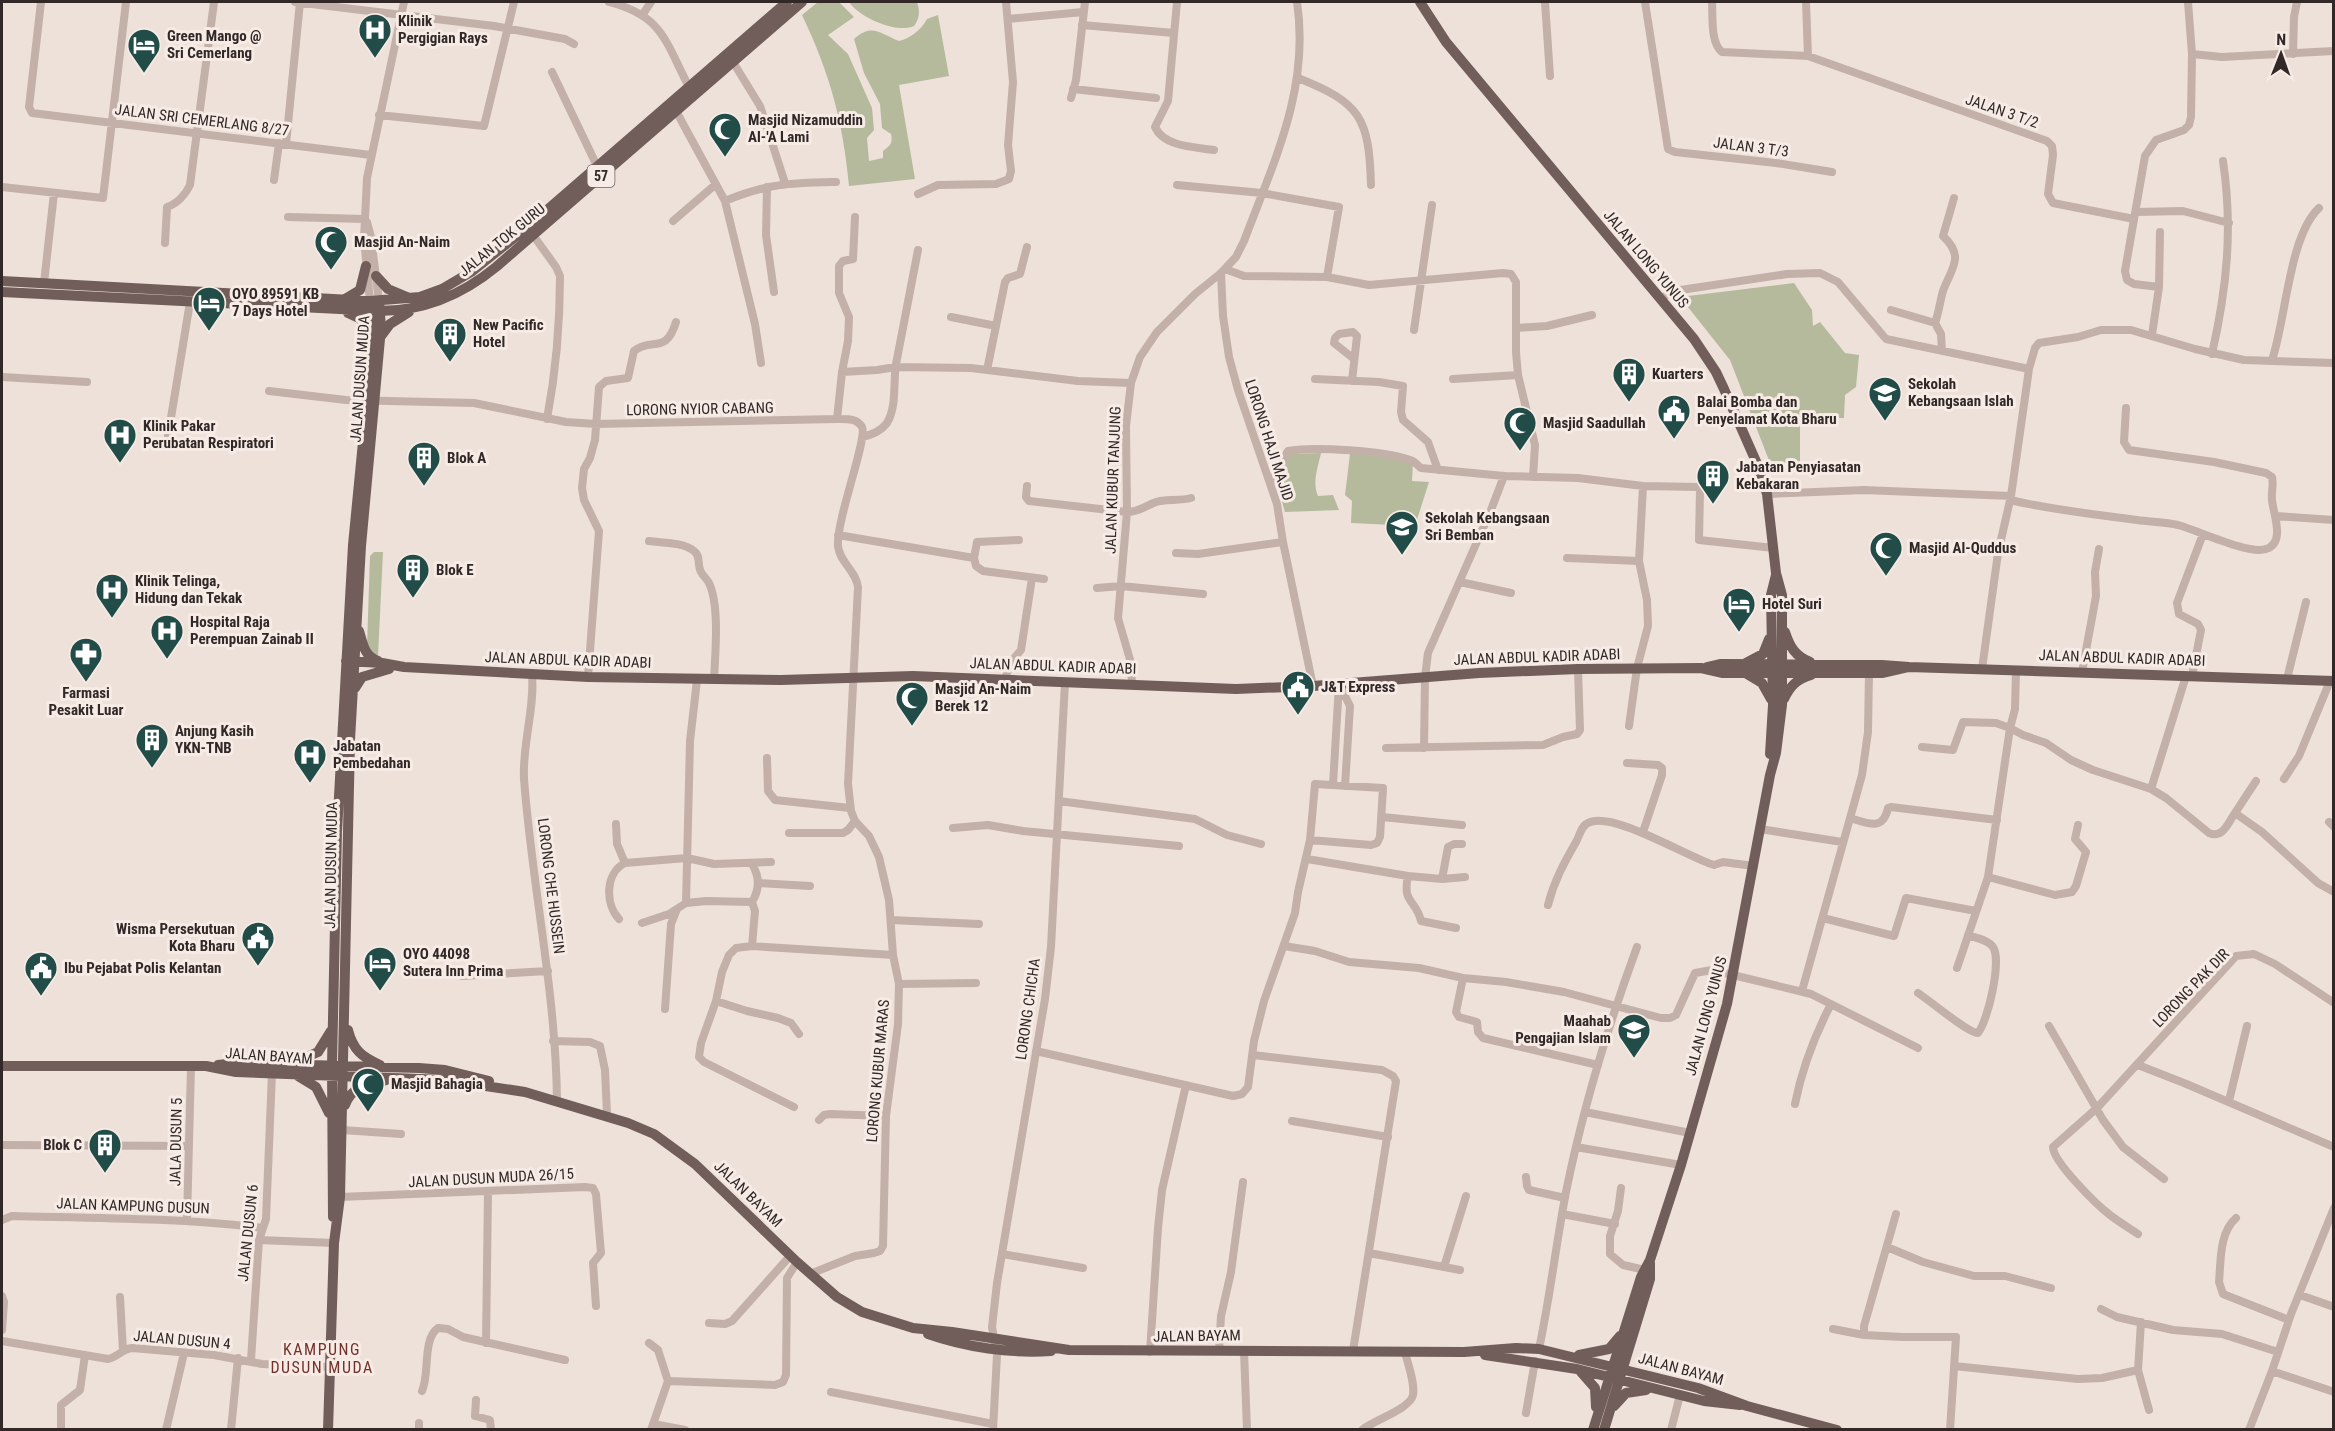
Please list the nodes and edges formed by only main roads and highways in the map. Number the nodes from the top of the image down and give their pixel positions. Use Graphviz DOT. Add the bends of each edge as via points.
graph roads {
  1 [pos="787,2"];
  2 [pos="802,2"];
  3 [pos="1420,2"];
  4 [pos="366,266"];
  5 [pos="376,276"];
  6 [pos="2,281"];
  7 [pos="2,292"];
  8 [pos="420,297"];
  9 [pos="339,300"];
  10 [pos="375,306"];
  11 [pos="330,309"];
  12 [pos="415,309"];
  13 [pos="380,337"];
  14 [pos="371,354"];
  15 [pos="371,400"];
  16 [pos="1777,621"];
  17 [pos="357,622"];
  18 [pos="350,664"];
  19 [pos="386,666"];
  20 [pos="1743,668"];
  21 [pos="1778,668"];
  22 [pos="1909,668"];
  23 [pos="1821,669"];
  24 [pos="2332,681"];
  25 [pos="352,699"];
  26 [pos="1777,705"];
  27 [pos="339,1012"];
  28 [pos="280,1064"];
  29 [pos="2,1066"];
  30 [pos="206,1066"];
  31 [pos="384,1067"];
  32 [pos="332,1070"];
  33 [pos="344,1071"];
  34 [pos="293,1074"];
  35 [pos="401,1077"];
  36 [pos="525,1092"];
  37 [pos="339,1125"];
  38 [pos="334,1243"];
  39 [pos="1629,1331"];
  40 [pos="1464,1352"];
  41 [pos="1570,1355"];
  42 [pos="1618,1368"];
  43 [pos="1577,1369"];
  44 [pos="1644,1375"];
  45 [pos="1614,1379"];
  46 [pos="1658,1390"];
  47 [pos="1747,1406"];
  48 [pos="1600,1425"];
  49 [pos="328,1430"];
  50 [pos="1837,1430"];
  1 -- 8 [label="main road, JALAN TOK GURU / 57" via="524,230 471,272"];
  2 -- 12 [label="main road, JALAN TOK GURU / 57" via="482,278 442,301"];
  3 -- 16 [label="main road, JALAN LONG YUNUS" via="1446,42 1694,339 1716,372 1767,494 1782,595"];
  4 -- 9 [label="main road" via="360,290"];
  5 -- 8 [label="main road" via="398,294"];
  6 -- 9 [label="main road, JALAN TOK GURU / 57"];
  7 -- 11 [label="main road, JALAN TOK GURU / 57"];
  8 -- 10 [label="main road, JALAN TOK GURU / 57"];
  9 -- 10 [label="main road, JALAN TOK GURU / 57"];
  10 -- 11 [label="main road, JALAN TOK GURU / 57"];
  10 -- 12 [label="main road, JALAN TOK GURU / 57"];
  10 -- 13 [label="main road, JALAN DUSUN MUDA"];
  10 -- 14 [label="main road, JALAN DUSUN MUDA"];
  11 -- 14 [label="main road" via="361,319"];
  12 -- 13 [label="main road" via="395,320"];
  13 -- 15 [label="main road, JALAN DUSUN MUDA"];
  14 -- 15 [label="main road, JALAN DUSUN MUDA"];
  15 -- 17 [label="main road, JALAN DUSUN MUDA"];
  15 -- 18 [label="main road" via="353,545"];
  16 -- 20 [label="main road" via="1766,648"];
  16 -- 21 [label="main road, JALAN LONG YUNUS"];
  16 -- 23 [label="main road" via="1792,650"];
  17 -- 18 [label="main road, JALAN DUSUN MUDA"];
  17 -- 19 [label="main road" via="367,655"];
  18 -- 19 [label="main road, JALAN ABDUL KADIR ADABI"];
  18 -- 25 [label="main road, JALAN DUSUN MUDA"];
  18 -- 27 [label="main road" via="337,832"];
  19 -- 20 [label="main road, JALAN ABDUL KADIR ADABI" via="697,680 1005,679 1236,689 1578,669 1701,668 1723,672"];
  19 -- 25 [label="main road" via="362,677"];
  20 -- 21 [label="main road, JALAN ABDUL KADIR ADABI"];
  20 -- 26 [label="main road" via="1762,683"];
  21 -- 23 [label="main road, JALAN ABDUL KADIR ADABI"];
  21 -- 26 [label="main road, JALAN LONG YUNUS"];
  22 -- 23 [label="main road, JALAN ABDUL KADIR ADABI" via="1882,665"];
  22 -- 23 [label="main road, JALAN ABDUL KADIR ADABI" via="1883,673"];
  22 -- 24 [label="main road, JALAN ABDUL KADIR ADABI"];
  23 -- 26 [label="main road" via="1796,682"];
  25 -- 27 [label="main road, JALAN DUSUN MUDA"];
  26 -- 39 [label="main road, JALAN LONG YUNUS" via="1770,775 1734,974 1681,1166 1648,1265 1650,1279"];
  27 -- 28 [label="main road" via="318,1052 305,1060"];
  27 -- 31 [label="main road" via="354,1049"];
  27 -- 32 [label="main road"];
  27 -- 33 [label="main road, JALAN DUSUN MUDA"];
  28 -- 30 [label="main road" via="236,1062"];
  28 -- 32 [label="main road"];
  29 -- 30 [label="main road, JALAN BAYAM"];
  30 -- 34 [label="main road, JALAN BAYAM" via="236,1072"];
  31 -- 33 [label="main road"];
  31 -- 36 [label="main road" via="445,1070"];
  32 -- 33 [label="main road"];
  32 -- 34 [label="main road, JALAN BAYAM"];
  32 -- 37 [label="main road"];
  33 -- 35 [label="main road, JALAN BAYAM"];
  33 -- 37 [label="main road, JALAN DUSUN MUDA"];
  34 -- 37 [label="main road" via="316,1087"];
  35 -- 36 [label="main road, JALAN BAYAM"];
  35 -- 37 [label="main road" via="356,1089 346,1103"];
  36 -- 40 [label="main road, JALAN BAYAM" via="607,1115 654,1134 695,1164 837,1297 862,1312 913,1328 1037,1352"];
  37 -- 38 [label="main road, JALAN DUSUN MUDA" via="340,1197"];
  37 -- 38 [label="main road" via="331,1192"];
  38 -- 49 [label="main road, JALAN DUSUN MUDA"];
  39 -- 41 [label="main road" via="1609,1349"];
  39 -- 42 [label="main road, JALAN LONG YUNUS"];
  39 -- 44 [label="main road" via="1633,1360"];
  40 -- 41 [label="main road, JALAN BAYAM" via="1516,1348"];
  40 -- 43 [label="main road, JALAN BAYAM"];
  41 -- 42 [label="main road, JALAN BAYAM"];
  42 -- 44 [label="main road, JALAN BAYAM"];
  42 -- 45 [label="main road, JALAN LONG YUNUS"];
  43 -- 45 [label="main road, JALAN BAYAM"];
  43 -- 48 [label="main road" via="1595,1388"];
  44 -- 47 [label="main road, JALAN BAYAM"];
  45 -- 46 [label="main road, JALAN BAYAM"];
  45 -- 48 [label="main road, JALAN LONG YUNUS"];
  46 -- 47 [label="main road, JALAN BAYAM"];
  46 -- 48 [label="main road" via="1626,1393"];
  47 -- 50 [label="main road, JALAN BAYAM"];
}
